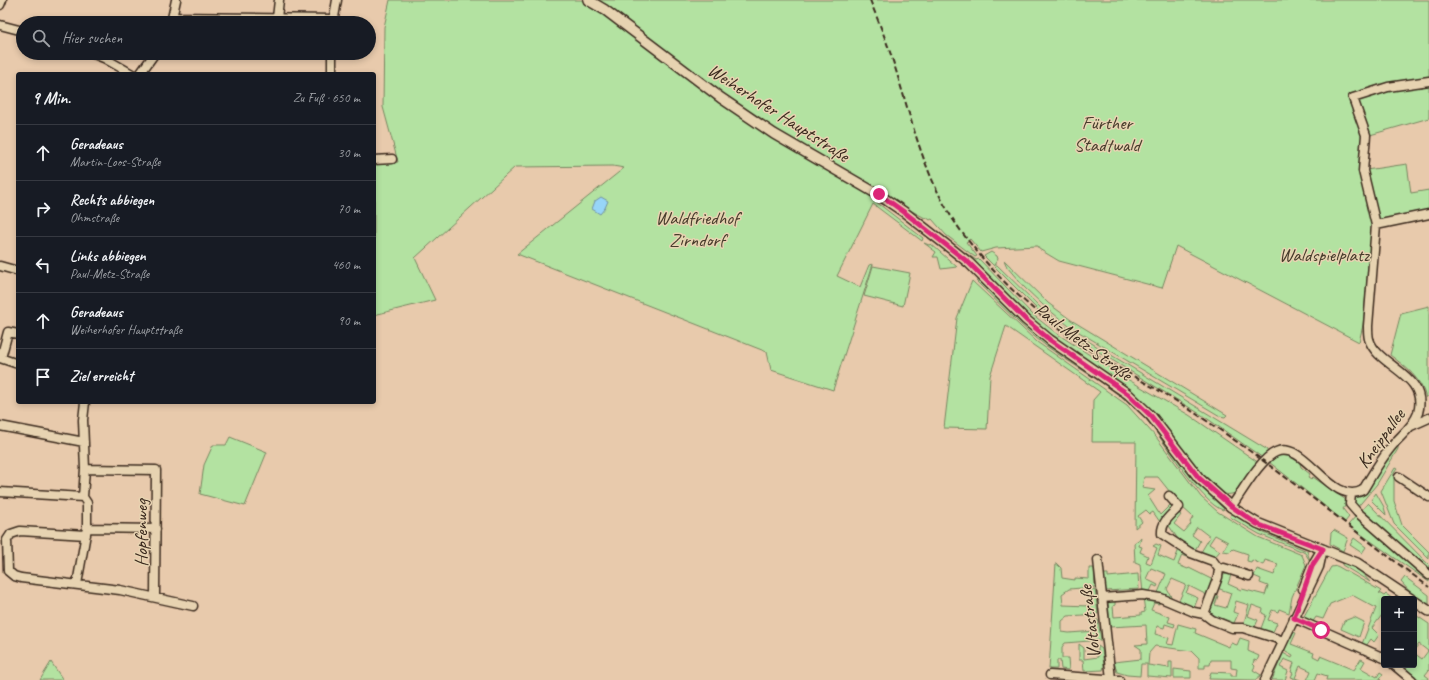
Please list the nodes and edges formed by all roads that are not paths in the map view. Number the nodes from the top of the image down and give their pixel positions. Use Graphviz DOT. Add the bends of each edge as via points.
graph roads {
  1 [pos="2,0"];
  2 [pos="176,0"];
  3 [pos="279,0"];
  4 [pos="337,0"];
  5 [pos="588,0"];
  6 [pos="0,5"];
  7 [pos="173,16"];
  8 [pos="277,16"];
  9 [pos="334,16"];
  10 [pos="0,25"];
  11 [pos="16,29"];
  12 [pos="108,60"];
  13 [pos="150,60"];
  14 [pos="332,60"];
  15 [pos="128,72"];
  16 [pos="141,72"];
  17 [pos="332,72"];
  18 [pos="1429,81"];
  19 [pos="392,159"];
  20 [pos="376,160"];
  21 [pos="1429,214"];
  22 [pos="1376,225"];
  23 [pos="954,251"];
  24 [pos="0,266"];
  25 [pos="16,270"];
  26 [pos="16,334"];
  27 [pos="1,358"];
  28 [pos="16,363"];
  29 [pos="85,404"];
  30 [pos="1429,418"];
  31 [pos="0,426"];
  32 [pos="1411,426"];
  33 [pos="84,442"];
  34 [pos="86,469"];
  35 [pos="1399,476"];
  36 [pos="0,492"];
  37 [pos="1351,494"];
  38 [pos="1170,496"];
  39 [pos="83,497"];
  40 [pos="1429,497"];
  41 [pos="1231,506"];
  42 [pos="156,529"];
  43 [pos="86,532"];
  44 [pos="1323,549"];
  45 [pos="1098,560"];
  46 [pos="1219,569"];
  47 [pos="1429,575"];
  48 [pos="1249,576"];
  49 [pos="77,584"];
  50 [pos="1406,596"];
  51 [pos="155,597"];
  52 [pos="1102,598"];
  53 [pos="1417,603"];
  54 [pos="193,606"];
  55 [pos="1429,611"];
  56 [pos="1204,614"];
  57 [pos="1294,618"];
  58 [pos="1282,642"];
  59 [pos="1381,657"];
  60 [pos="1398,668"];
  61 [pos="1050,675"];
  62 [pos="1115,680"];
  63 [pos="1265,680"];
  64 [pos="1412,680"];
  1 -- 6 [label="street"];
  2 -- 7 [label="street"];
  3 -- 8 [label="street"];
  4 -- 9 [label="street"];
  5 -- 23 [label="street, Weiherhofer Hauptstraße" via="605,10 721,98 774,134 879,194"];
  10 -- 11 [label="street"];
  12 -- 15 [label="street"];
  13 -- 16 [label="street"];
  14 -- 17 [label="street"];
  18 -- 22 [label="street" via="1388,87 1353,98 1366,135 1363,171"];
  19 -- 20 [label="street"];
  21 -- 22 [label="street"];
  22 -- 32 [label="street, Kneippallee" via="1369,339 1375,349 1415,384 1420,406"];
  23 -- 41 [label="street, Paul-Metz-Straße" via="1050,340 1128,394 1151,416 1199,478"];
  24 -- 25 [label="street"];
  26 -- 27 [label="street" via="8,332"];
  27 -- 28 [label="street"];
  29 -- 33 [label="street"];
  30 -- 32 [label="street"];
  31 -- 33 [label="street"];
  32 -- 37 [label="street, Kneippallee" via="1392,446 1363,490"];
  33 -- 34 [label="street"];
  34 -- 39 [label="street"];
  34 -- 42 [label="street, Hopfenweg" via="156,470"];
  35 -- 40 [label="street"];
  36 -- 39 [label="street"];
  37 -- 41 [label="street, Kneippallee" via="1332,484 1301,457 1282,450 1275,452 1264,462"];
  37 -- 47 [label="street, Kneippallee" via="1350,504 1357,512"];
  38 -- 46 [label="street" via="1178,507 1165,521 1162,534 1192,553 1213,561"];
  39 -- 43 [label="street" via="87,504"];
  41 -- 44 [label="street, Paul-Metz-Straße" via="1257,524"];
  42 -- 43 [label="street"];
  42 -- 51 [label="street, Hopfenweg"];
  43 -- 49 [label="street"];
  43 -- 49 [label="street" via="20,531 11,534 7,540 8,571 14,576"];
  44 -- 50 [label="street, Paul-Metz-Straße" via="1357,563"];
  44 -- 57 [label="street" via="1319,567"];
  45 -- 52 [label="street, Voltastraße"];
  46 -- 48 [label="street" via="1224,568"];
  46 -- 56 [label="street"];
  49 -- 51 [label="street"];
  51 -- 54 [label="street"];
  52 -- 56 [label="street" via="1143,595 1161,598"];
  52 -- 62 [label="street, Voltastraße"];
  53 -- 55 [label="street"];
  56 -- 58 [label="street" via="1232,628 1243,628 1278,638"];
  57 -- 58 [label="street"];
  57 -- 59 [label="street"];
  58 -- 63 [label="street"];
  60 -- 64 [label="street"];
  61 -- 62 [label="street"];
}
